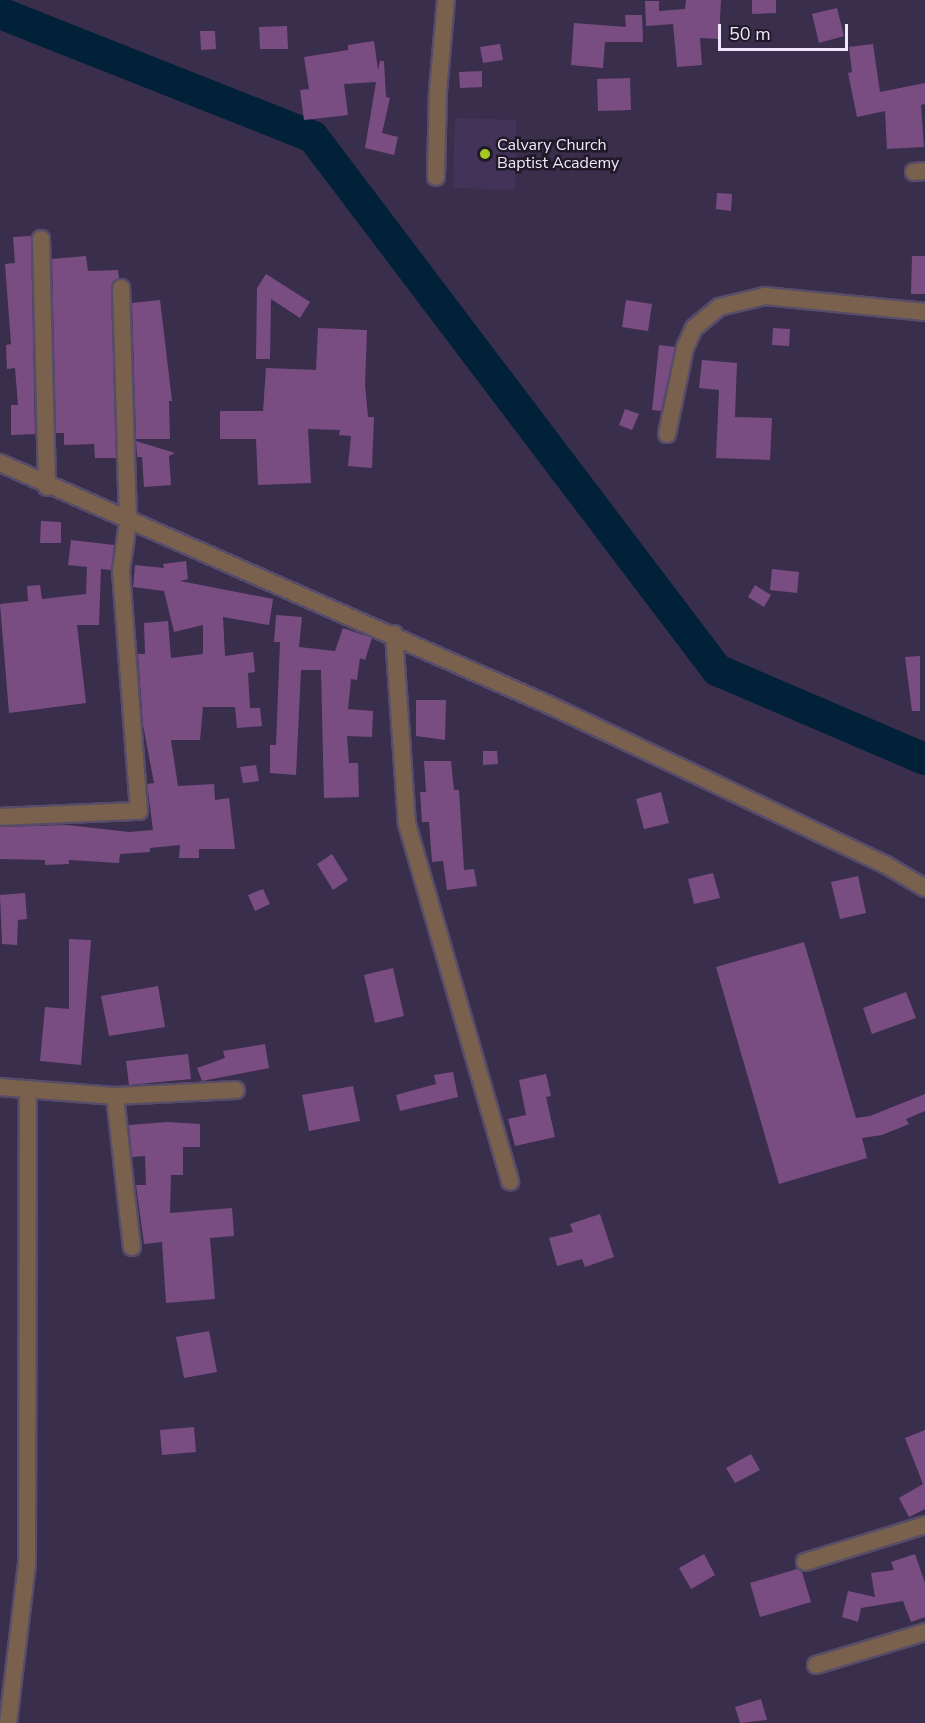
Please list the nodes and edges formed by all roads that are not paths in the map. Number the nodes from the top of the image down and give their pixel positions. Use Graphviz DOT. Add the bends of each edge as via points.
graph roads {
  1 [pos="446,0"];
  2 [pos="436,177"];
  3 [pos="41,239"];
  4 [pos="122,288"];
  5 [pos="925,312"];
  6 [pos="667,434"];
  7 [pos="0,463"];
  8 [pos="48,487"];
  9 [pos="128,522"];
  10 [pos="394,634"];
  11 [pos="0,817"];
  12 [pos="925,888"];
  13 [pos="0,1087"];
  14 [pos="28,1089"];
  15 [pos="236,1090"];
  16 [pos="115,1096"];
  17 [pos="510,1181"];
  18 [pos="132,1247"];
  19 [pos="925,1525"];
  20 [pos="805,1562"];
  21 [pos="925,1632"];
  22 [pos="816,1665"];
  23 [pos="8,1723"];
  1 -- 2 [label="street"];
  3 -- 8 [label="street"];
  4 -- 9 [label="street"];
  5 -- 6 [label="street" via="765,296 719,307 694,328 685,348"];
  7 -- 8 [label="street"];
  8 -- 9 [label="street"];
  9 -- 10 [label="street"];
  9 -- 11 [label="street" via="120,572 139,811"];
  10 -- 12 [label="street" via="847,846"];
  10 -- 17 [label="street" via="407,824"];
  13 -- 14 [label="street"];
  14 -- 16 [label="street"];
  14 -- 23 [label="street" via="27,1563"];
  15 -- 16 [label="street"];
  16 -- 18 [label="street"];
  19 -- 20 [label="street"];
  21 -- 22 [label="street"];
}
